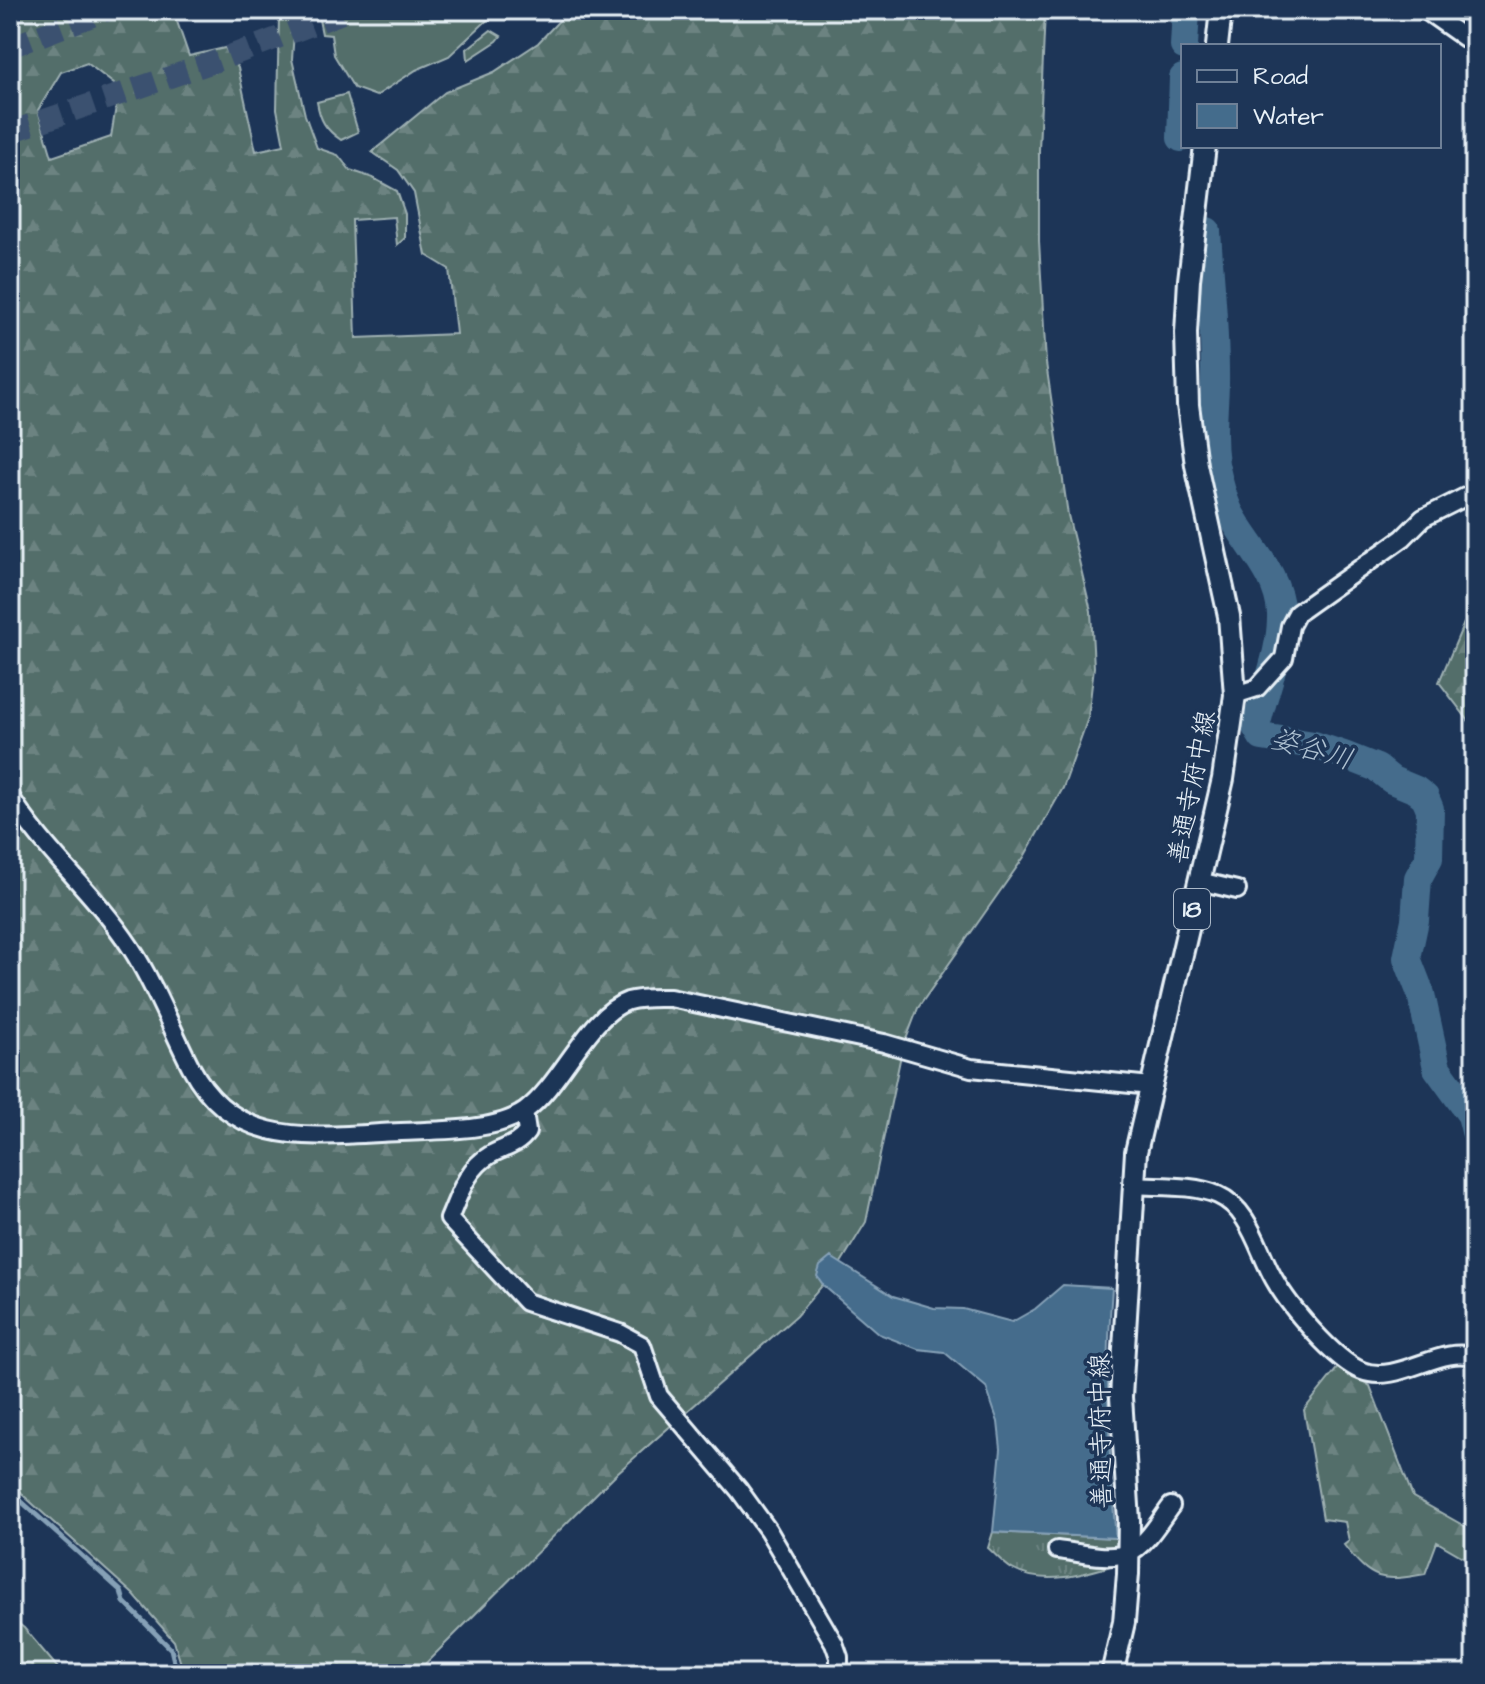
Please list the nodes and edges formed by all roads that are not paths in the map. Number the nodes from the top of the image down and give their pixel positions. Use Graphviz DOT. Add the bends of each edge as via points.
graph roads {
  1 [pos="1221,10"];
  2 [pos="1425,10"];
  3 [pos="1217,44"];
  4 [pos="1475,45"];
  5 [pos="1205,148"];
  6 [pos="1475,492"];
  7 [pos="1235,695"];
  8 [pos="10,796"];
  9 [pos="1199,881"];
  10 [pos="1237,890"];
  11 [pos="1151,1086"];
  12 [pos="524,1112"];
  13 [pos="1133,1185"];
  14 [pos="1475,1357"];
  15 [pos="1171,1506"];
  16 [pos="1057,1550"];
  17 [pos="1128,1553"];
  18 [pos="839,1674"];
  19 [pos="1112,1674"];
  1 -- 3 [label="main road"];
  2 -- 4 [label="street"];
  5 -- 7 [label="main road, 善通寺府中線 / 18" via="1189,280 1188,405 1229,616"];
  6 -- 7 [label="street" via="1423,518 1297,613 1284,658 1257,688"];
  7 -- 9 [label="main road, 善通寺府中線 / 18"];
  8 -- 12 [label="street" via="133,950 202,1087 243,1122 311,1135 458,1130"];
  9 -- 10 [label="street"];
  9 -- 11 [label="main road, 善通寺府中線 / 18"];
  11 -- 12 [label="street" via="971,1068 884,1043 656,998 630,1001 609,1013"];
  11 -- 13 [label="main road, 善通寺府中線 / 18"];
  12 -- 18 [label="street" via="527,1132 477,1164 449,1219 526,1302 642,1345 659,1396 768,1530 834,1643"];
  13 -- 14 [label="street" via="1205,1191 1229,1202 1241,1213 1300,1317 1361,1371 1383,1376 1441,1358"];
  13 -- 17 [label="main road, 善通寺府中線 / 18" via="1121,1397"];
  15 -- 17 [label="street"];
  16 -- 17 [label="street" via="1102,1556"];
  17 -- 19 [label="main road, 善通寺府中線 / 18" via="1124,1622"];
}
